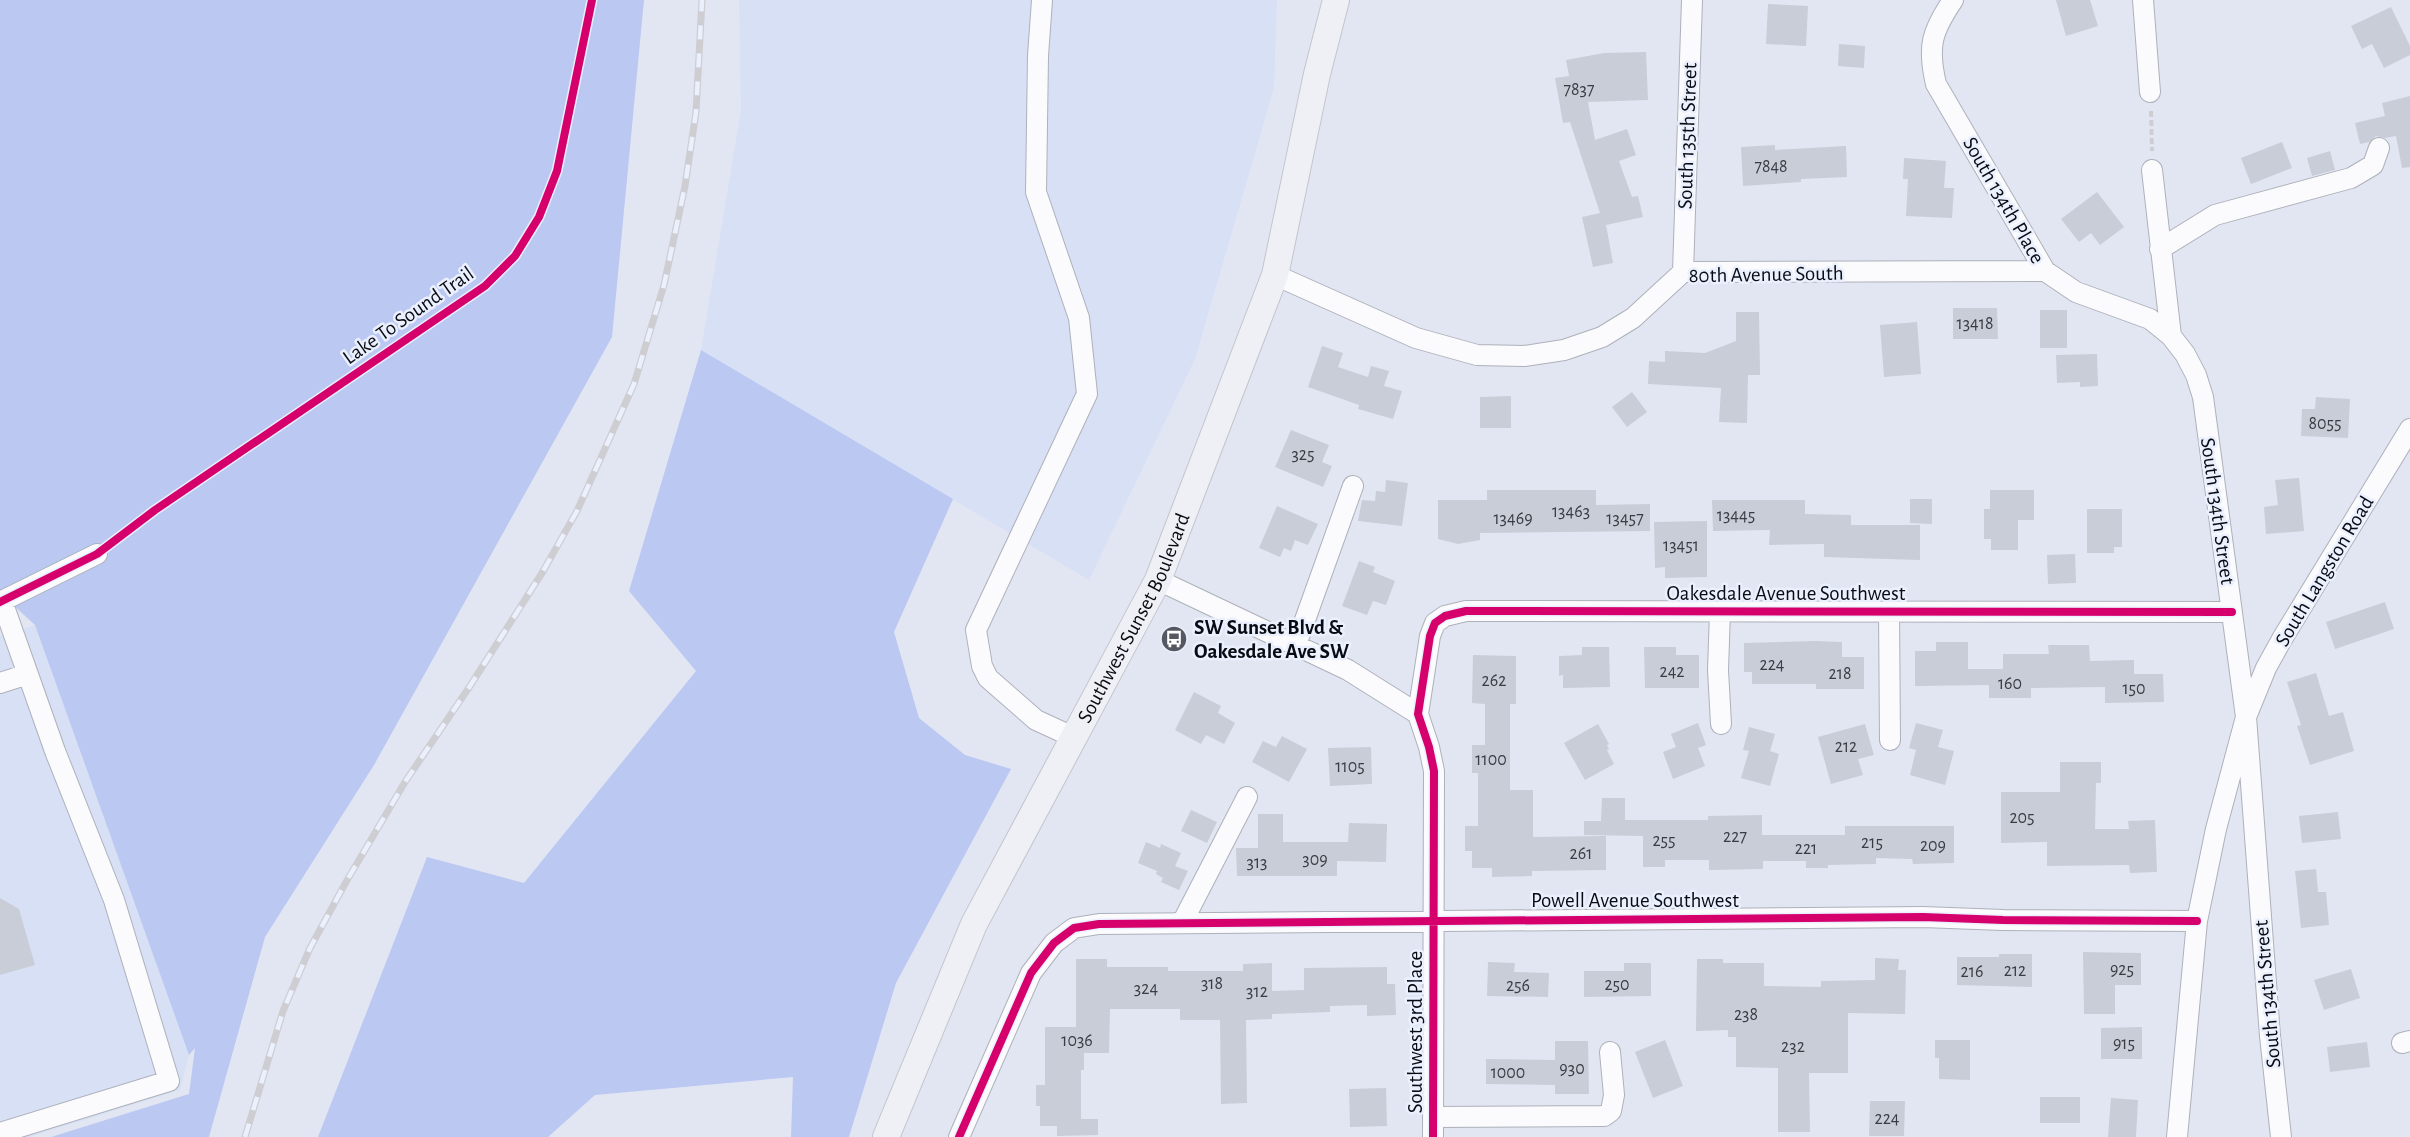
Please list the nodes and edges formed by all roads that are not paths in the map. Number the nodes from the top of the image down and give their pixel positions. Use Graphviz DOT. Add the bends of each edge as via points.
graph roads {
  1 [pos="1042,0"];
  2 [pos="1320,0"];
  3 [pos="1336,0"];
  4 [pos="1692,0"];
  5 [pos="1953,0"];
  6 [pos="2143,0"];
  7 [pos="1317,74"];
  8 [pos="2150,92"];
  9 [pos="2379,148"];
  10 [pos="2152,171"];
  11 [pos="2160,249"];
  12 [pos="2045,271"];
  13 [pos="1683,272"];
  14 [pos="1275,275"];
  15 [pos="2171,336"];
  16 [pos="2410,429"];
  17 [pos="1353,486"];
  18 [pos="97,554"];
  19 [pos="1158,580"];
  20 [pos="1,602"];
  21 [pos="1720,611"];
  22 [pos="1889,612"];
  23 [pos="2232,612"];
  24 [pos="1296,645"];
  25 [pos="28,674"];
  26 [pos="0,683"];
  27 [pos="1418,714"];
  28 [pos="2246,717"];
  29 [pos="1721,724"];
  30 [pos="1073,737"];
  31 [pos="1890,740"];
  32 [pos="1247,797"];
  33 [pos="1433,920"];
  34 [pos="2197,921"];
  35 [pos="1182,923"];
  36 [pos="1610,1053"];
  37 [pos="1433,1127"];
  38 [pos="0,1133"];
  39 [pos="886,1137"];
  40 [pos="959,1137"];
  41 [pos="2177,1137"];
  42 [pos="2281,1137"];
  1 -- 30 [label="street" via="1036,192 1078,318 1087,394 976,630 988,678 1035,720"];
  2 -- 7 [label="main road, Southwest Sunset Boulevard"];
  3 -- 7 [label="main road, Southwest Sunset Boulevard"];
  4 -- 13 [label="street, South 135th Street"];
  5 -- 12 [label="street, South 134th Place" via="1933,37 1930,60 1936,84"];
  6 -- 8 [label="street"];
  7 -- 14 [label="main road, Southwest Sunset Boulevard"];
  9 -- 11 [label="street" via="2373,165 2351,178 2215,215"];
  10 -- 11 [label="street, South 134th Street"];
  11 -- 15 [label="street, South 134th Street"];
  12 -- 13 [label="street, 80th Avenue South"];
  12 -- 15 [label="street, South 134th Place" via="2076,292 2150,319"];
  13 -- 14 [label="street, 80th Avenue South" via="1633,318 1602,337 1564,350 1524,356 1477,355 1416,338"];
  14 -- 19 [label="main road, Southwest Sunset Boulevard"];
  15 -- 23 [label="street, South 134th Street" via="2190,364 2203,397"];
  16 -- 28 [label="street, South Langston Road" via="2282,639"];
  17 -- 24 [label="street"];
  18 -- 20 [label="street"];
  19 -- 24 [label="street"];
  19 -- 30 [label="main road, Southwest Sunset Boulevard"];
  20 -- 25 [label="street"];
  21 -- 22 [label="street, Oakesdale Avenue Southwest"];
  21 -- 27 [label="street, Oakesdale Avenue Southwest" via="1466,611 1445,616 1435,624 1430,636"];
  21 -- 29 [label="street"];
  22 -- 23 [label="street, Oakesdale Avenue Southwest"];
  22 -- 31 [label="street"];
  23 -- 28 [label="street, South 134th Street"];
  24 -- 27 [label="street" via="1348,670"];
  25 -- 26 [label="street"];
  25 -- 38 [label="street" via="114,900 169,1082"];
  27 -- 33 [label="street, Southwest 3rd Place" via="1434,771"];
  28 -- 34 [label="street, South Langston Road" via="2216,829"];
  28 -- 42 [label="street, South 134th Street"];
  30 -- 39 [label="main road, Southwest Sunset Boulevard" via="974,924"];
  32 -- 35 [label="street"];
  33 -- 34 [label="street, Powell Avenue Southwest" via="1923,916"];
  33 -- 35 [label="street, Powell Avenue Southwest"];
  33 -- 37 [label="street, Southwest 3rd Place"];
  34 -- 41 [label="street, South Langston Road"];
  35 -- 40 [label="street, Powell Avenue Southwest" via="1099,924 1074,928 1054,943 1031,973"];
  36 -- 37 [label="street" via="1614,1095 1611,1111 1604,1116"];
}
